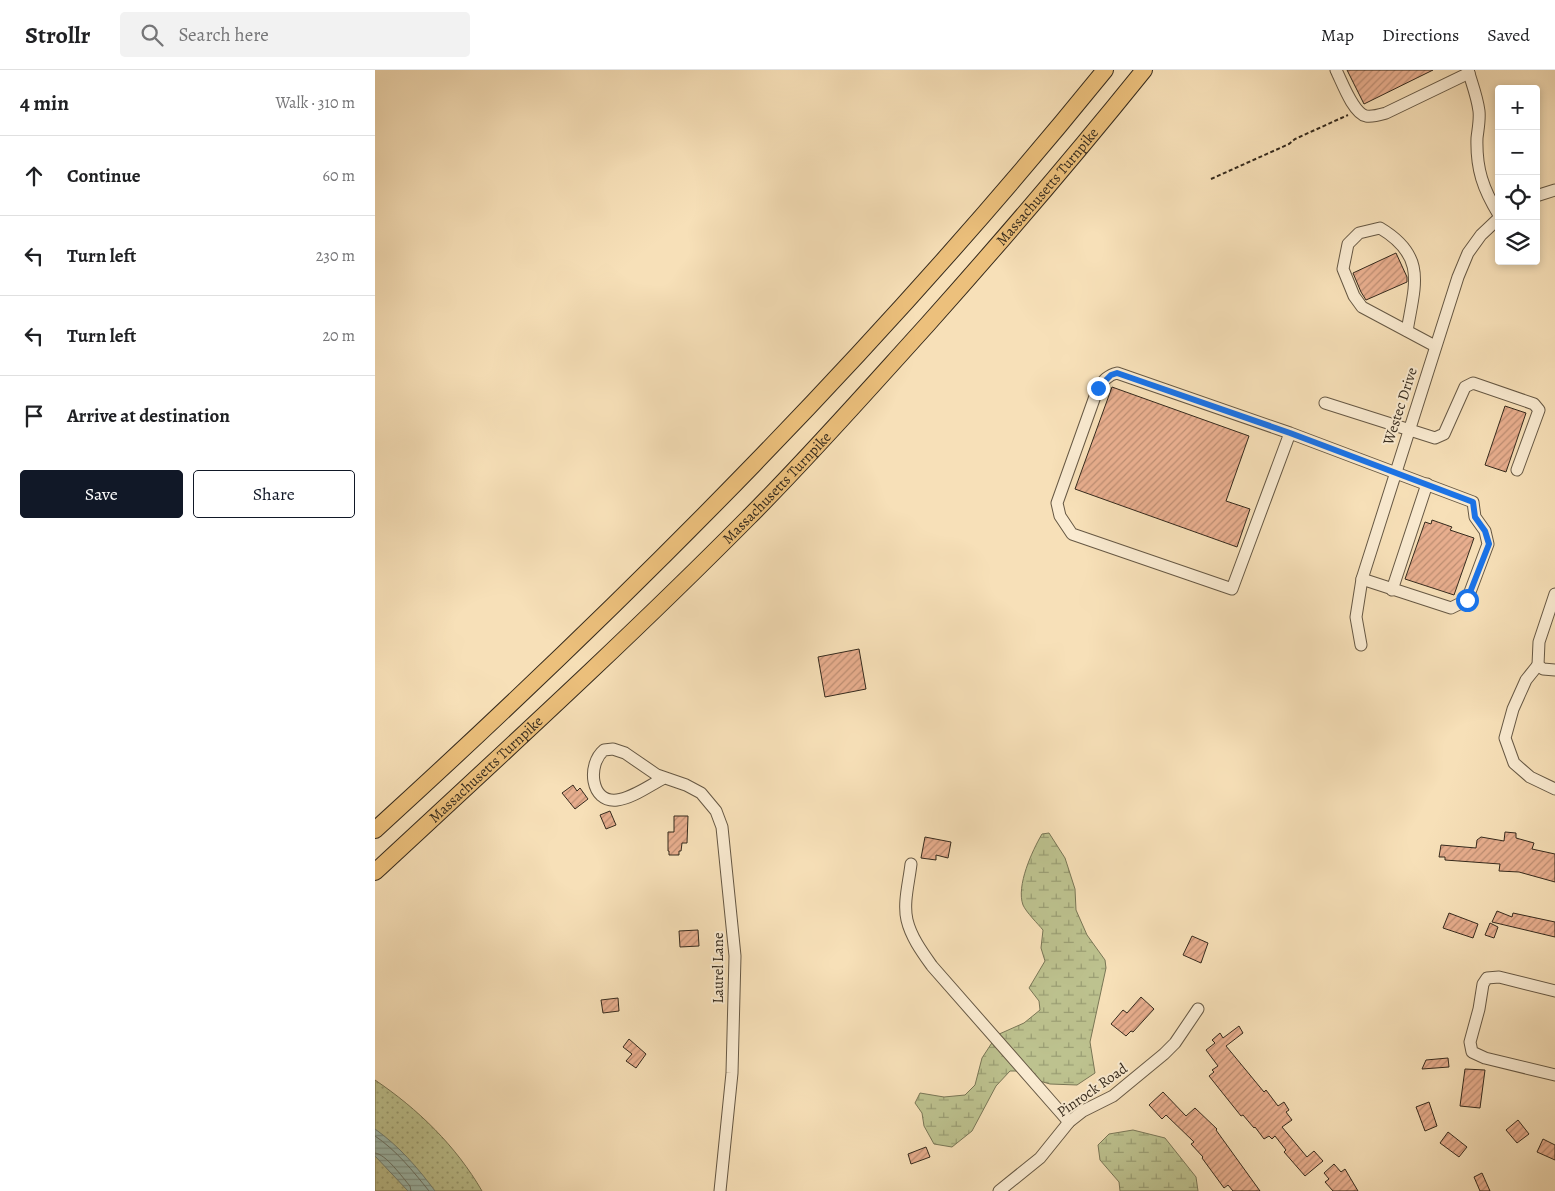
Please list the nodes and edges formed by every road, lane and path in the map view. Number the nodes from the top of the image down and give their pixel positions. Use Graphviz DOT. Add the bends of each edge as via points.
graph roads {
  1 [pos="1105,70"];
  2 [pos="1144,70"];
  3 [pos="1336,70"];
  4 [pos="1468,72"];
  5 [pos="1357,111"];
  6 [pos="1211,179"];
  7 [pos="1555,190"];
  8 [pos="1540,195"];
  9 [pos="1495,209"];
  10 [pos="1496,220"];
  11 [pos="1407,331"];
  12 [pos="1435,346"];
  13 [pos="1325,404"];
  14 [pos="1409,430"];
  15 [pos="1290,433"];
  16 [pos="1517,470"];
  17 [pos="1395,472"];
  18 [pos="1427,484"];
  19 [pos="1362,579"];
  20 [pos="1392,590"];
  21 [pos="1555,594"];
  22 [pos="1361,645"];
  23 [pos="1538,665"];
  24 [pos="1555,670"];
  25 [pos="664,778"];
  26 [pos="1555,789"];
  27 [pos="375,830"];
  28 [pos="911,864"];
  29 [pos="375,872"];
  30 [pos="1555,991"];
  31 [pos="1198,1009"];
  32 [pos="1555,1075"];
  33 [pos="1069,1122"];
  34 [pos="720,1191"];
  35 [pos="999,1191"];
  1 -- 27 [label="highway, Massachusetts Turnpike" via="988,210 796,422 610,610"];
  2 -- 29 [label="highway, Massachusetts Turnpike" via="983,262 862,398 750,516 628,637"];
  3 -- 5 [label="street"];
  4 -- 5 [label="street" via="1385,113 1365,116"];
  4 -- 9 [label="street" via="1479,113 1479,172"];
  5 -- 6 [label="path"];
  7 -- 8 [label="street"];
  10 -- 12 [label="street, Westec Drive" via="1468,253"];
  11 -- 11 [label="street" via="1363,307 1354,296 1343,270 1348,244 1359,233 1380,228 1409,253 1416,278"];
  11 -- 12 [label="street"];
  12 -- 14 [label="street, Westec Drive"];
  13 -- 14 [label="street"];
  14 -- 16 [label="street" via="1435,438 1444,434 1465,387 1473,383 1534,404 1539,410"];
  14 -- 17 [label="street, Westec Drive"];
  15 -- 15 [label="street" via="1117,373 1111,375 1098,388 1057,503 1060,516 1072,534 1232,589"];
  15 -- 17 [label="street"];
  17 -- 18 [label="street"];
  17 -- 19 [label="street, Westec Drive"];
  18 -- 20 [label="street"];
  18 -- 20 [label="street" via="1473,502 1475,517 1489,544 1467,600 1451,608"];
  19 -- 20 [label="street"];
  19 -- 22 [label="street, Westec Drive" via="1356,617"];
  21 -- 23 [label="street" via="1539,642"];
  23 -- 24 [label="street" via="1543,670"];
  23 -- 26 [label="street" via="1526,680 1505,738 1514,764 1530,777"];
  25 -- 25 [label="street, Laurel Lane" via="616,800 606,798 597,790 593,772 601,753 613,749 625,752"];
  25 -- 34 [label="street, Laurel Lane" via="694,788 707,798 719,818 724,835 735,956 733,1073"];
  28 -- 33 [label="street" via="907,920 914,939 932,966"];
  30 -- 32 [label="street" via="1499,977 1487,978 1470,1042 1472,1052 1485,1058"];
  31 -- 33 [label="street, Pinrock Road" via="1164,1054 1113,1096"];
  33 -- 35 [label="street, Pinrock Road" via="1040,1158"];
}
